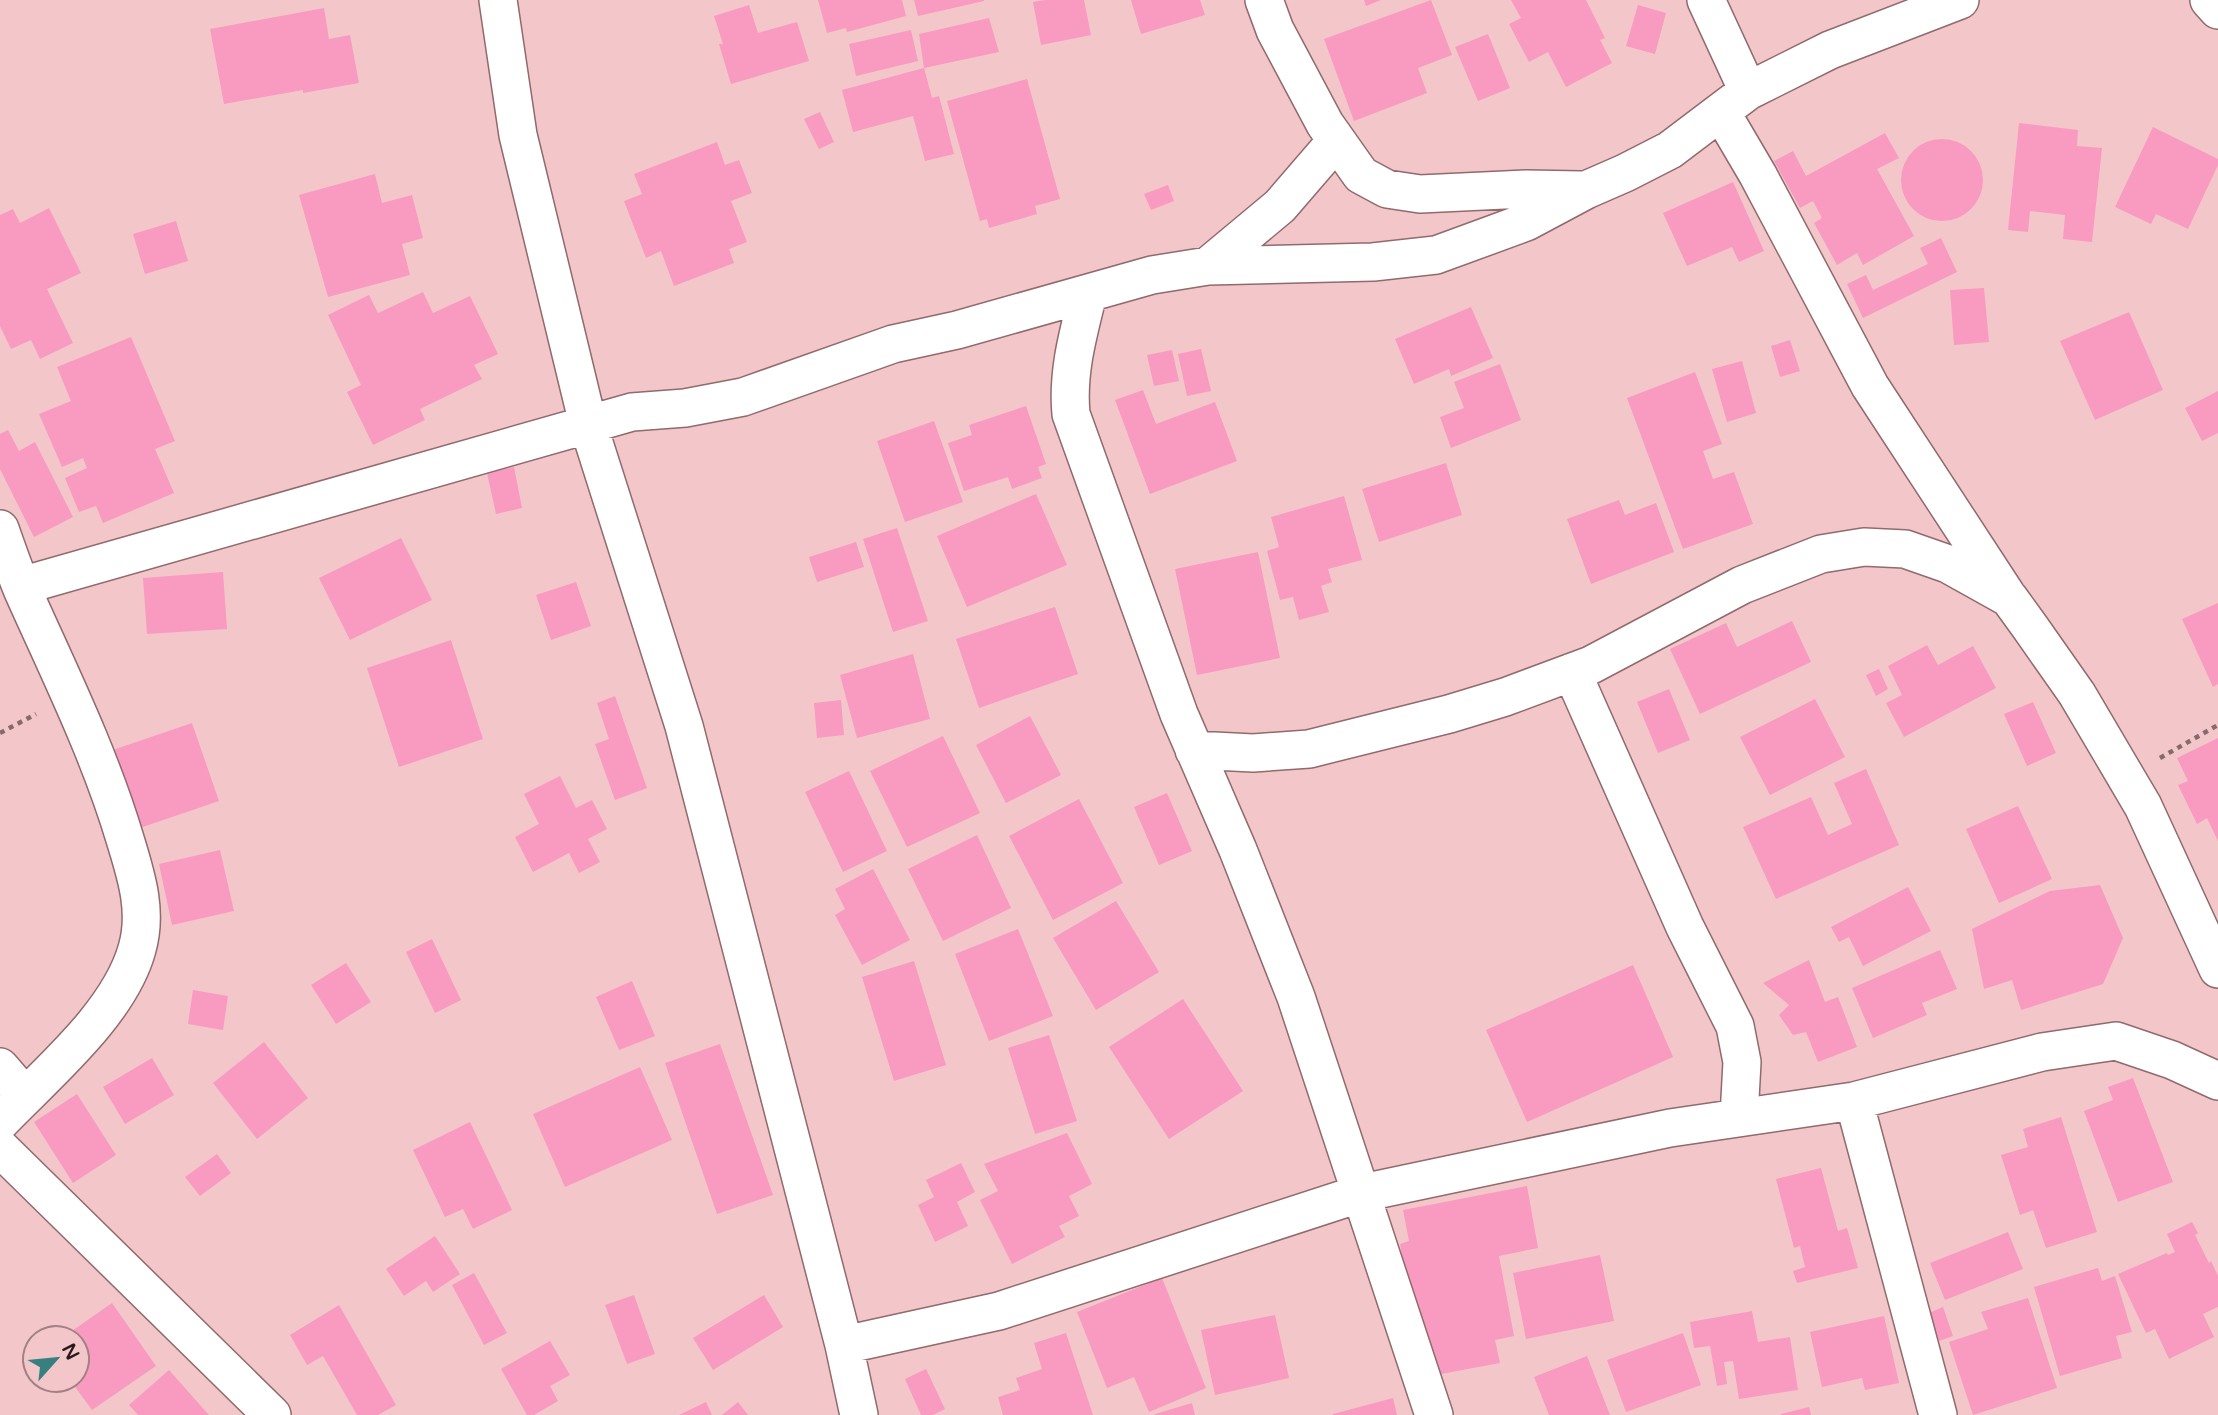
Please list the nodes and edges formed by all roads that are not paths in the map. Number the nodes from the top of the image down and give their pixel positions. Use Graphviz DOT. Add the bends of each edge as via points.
graph roads {
  1 [pos="498,0"];
  2 [pos="1264,0"];
  3 [pos="1706,0"];
  4 [pos="1960,0"];
  5 [pos="2208,0"];
  6 [pos="2218,10"];
  7 [pos="1734,102"];
  8 [pos="1336,141"];
  9 [pos="1586,190"];
  10 [pos="1208,266"];
  11 [pos="1088,294"];
  12 [pos="588,424"];
  13 [pos="0,529"];
  14 [pos="21,586"];
  15 [pos="2008,598"];
  16 [pos="1572,672"];
  17 [pos="1194,750"];
  18 [pos="2218,969"];
  19 [pos="0,1067"];
  20 [pos="2218,1081"];
  21 [pos="25,1096"];
  22 [pos="1854,1101"];
  23 [pos="1739,1117"];
  24 [pos="0,1122"];
  25 [pos="0,1148"];
  26 [pos="1362,1194"];
  27 [pos="844,1345"];
  28 [pos="272,1415"];
  29 [pos="859,1415"];
  30 [pos="1434,1415"];
  31 [pos="1938,1415"];
  1 -- 12 [label="street" via="519,135"];
  2 -- 8 [label="street" via="1275,30"];
  3 -- 7 [label="street"];
  4 -- 7 [label="street" via="1830,50"];
  5 -- 6 [label="street"];
  7 -- 9 [label="street" via="1670,150"];
  7 -- 15 [label="street" via="1758,175 1870,386"];
  8 -- 9 [label="street" via="1361,174 1387,190 1420,194"];
  8 -- 10 [label="street" via="1280,206"];
  9 -- 10 [label="street" via="1526,222 1436,255 1373,262"];
  10 -- 11 [label="street" via="1152,275"];
  11 -- 12 [label="street" via="893,345 743,397 632,412"];
  11 -- 17 [label="street" via="1072,360 1072,414"];
  12 -- 14 [label="street"];
  12 -- 27 [label="street" via="684,726"];
  13 -- 14 [label="street"];
  14 -- 21 [label="street" via="96,751 140,890 141,924 137,949 118,992 93,1026"];
  15 -- 16 [label="street" via="1948,564 1905,549 1864,547 1821,554 1742,585"];
  15 -- 18 [label="street" via="2077,694 2143,806"];
  16 -- 17 [label="street" via="1449,714 1309,749 1253,753"];
  16 -- 23 [label="street" via="1685,927 1735,1026 1742,1062"];
  17 -- 26 [label="street" via="1296,996"];
  19 -- 21 [label="street"];
  20 -- 22 [label="street" via="2116,1041 2042,1052"];
  21 -- 24 [label="street"];
  22 -- 23 [label="street"];
  22 -- 31 [label="street"];
  23 -- 26 [label="street"];
  25 -- 28 [label="street"];
  26 -- 27 [label="street" via="999,1311"];
  26 -- 30 [label="street"];
  27 -- 29 [label="street"];
}
